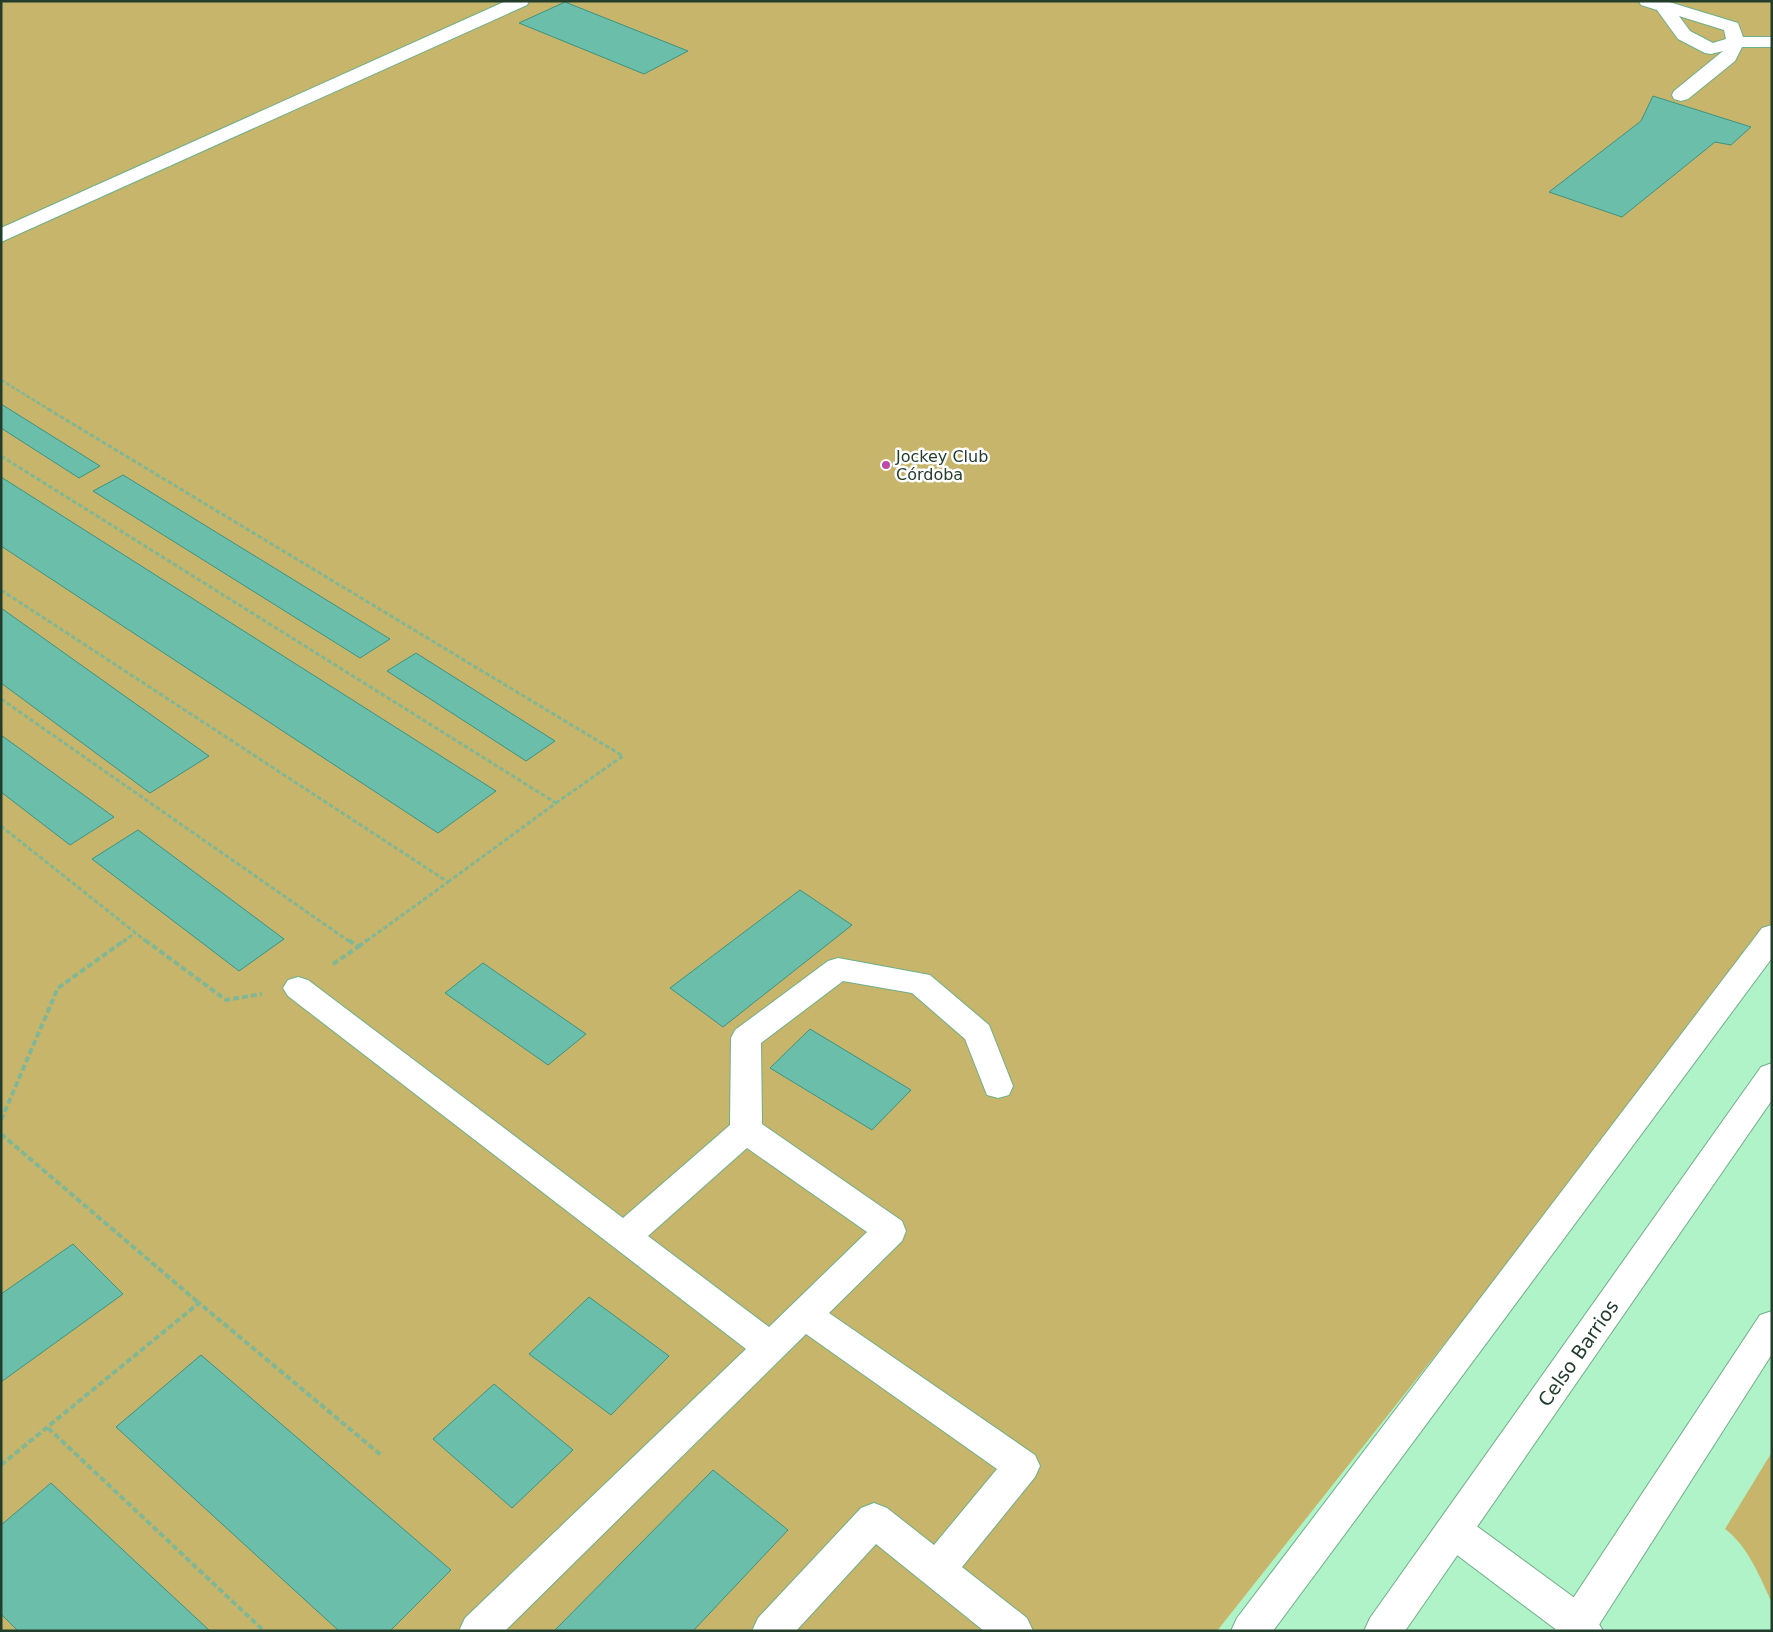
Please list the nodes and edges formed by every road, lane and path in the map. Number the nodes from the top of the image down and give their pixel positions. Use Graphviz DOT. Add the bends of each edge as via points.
graph roads {
  1 [pos="521,1"];
  2 [pos="1655,4"];
  3 [pos="1736,42"];
  4 [pos="1772,42"];
  5 [pos="1680,95"];
  6 [pos="1,236"];
  7 [pos="1,380"];
  8 [pos="1,456"];
  9 [pos="1,590"];
  10 [pos="1,699"];
  11 [pos="556,803"];
  12 [pos="1,826"];
  13 [pos="448,882"];
  14 [pos="135,933"];
  15 [pos="1772,936"];
  16 [pos="358,947"];
  17 [pos="298,988"];
  18 [pos="1772,1075"];
  19 [pos="998,1086"];
  20 [pos="1,1120"];
  21 [pos="746,1130"];
  22 [pos="1,1134"];
  23 [pos="624,1237"];
  24 [pos="199,1303"];
  25 [pos="804,1314"];
  26 [pos="1772,1325"];
  27 [pos="770,1348"];
  28 [pos="48,1428"];
  29 [pos="381,1455"];
  30 [pos="1,1465"];
  31 [pos="1454,1531"];
  32 [pos="936,1570"];
  33 [pos="1579,1628"];
  34 [pos="264,1631"];
  35 [pos="478,1631"];
  36 [pos="771,1631"];
  37 [pos="1014,1631"];
  38 [pos="1250,1631"];
  39 [pos="1383,1631"];
  1 -- 6 [label="street"];
  2 -- 3 [label="street" via="1732,26"];
  2 -- 3 [label="street" via="1684,36 1712,49"];
  3 -- 4 [label="street"];
  3 -- 5 [label="street" via="1729,57"];
  7 -- 11 [label="path" via="623,756"];
  8 -- 11 [label="path"];
  9 -- 13 [label="path"];
  10 -- 16 [label="path"];
  11 -- 13 [label="path"];
  12 -- 14 [label="path"];
  13 -- 16 [label="path"];
  14 -- 17 [label="path" via="226,1000"];
  14 -- 20 [label="path" via="58,988"];
  15 -- 38 [label="street"];
  16 -- 17 [label="path"];
  17 -- 23 [label="street"];
  18 -- 31 [label="street, Celso Barrios"];
  19 -- 21 [label="street" via="978,1033 920,983 838,969 746,1038"];
  21 -- 23 [label="street"];
  21 -- 25 [label="street" via="890,1231"];
  22 -- 24 [label="path"];
  23 -- 27 [label="street"];
  24 -- 28 [label="path"];
  24 -- 29 [label="path"];
  25 -- 27 [label="street"];
  25 -- 32 [label="street" via="1022,1466"];
  26 -- 33 [label="street"];
  27 -- 35 [label="street"];
  28 -- 30 [label="path"];
  28 -- 34 [label="path"];
  31 -- 33 [label="street"];
  31 -- 39 [label="street, Celso Barrios"];
  32 -- 36 [label="street" via="874,1520"];
  32 -- 37 [label="street"];
}
